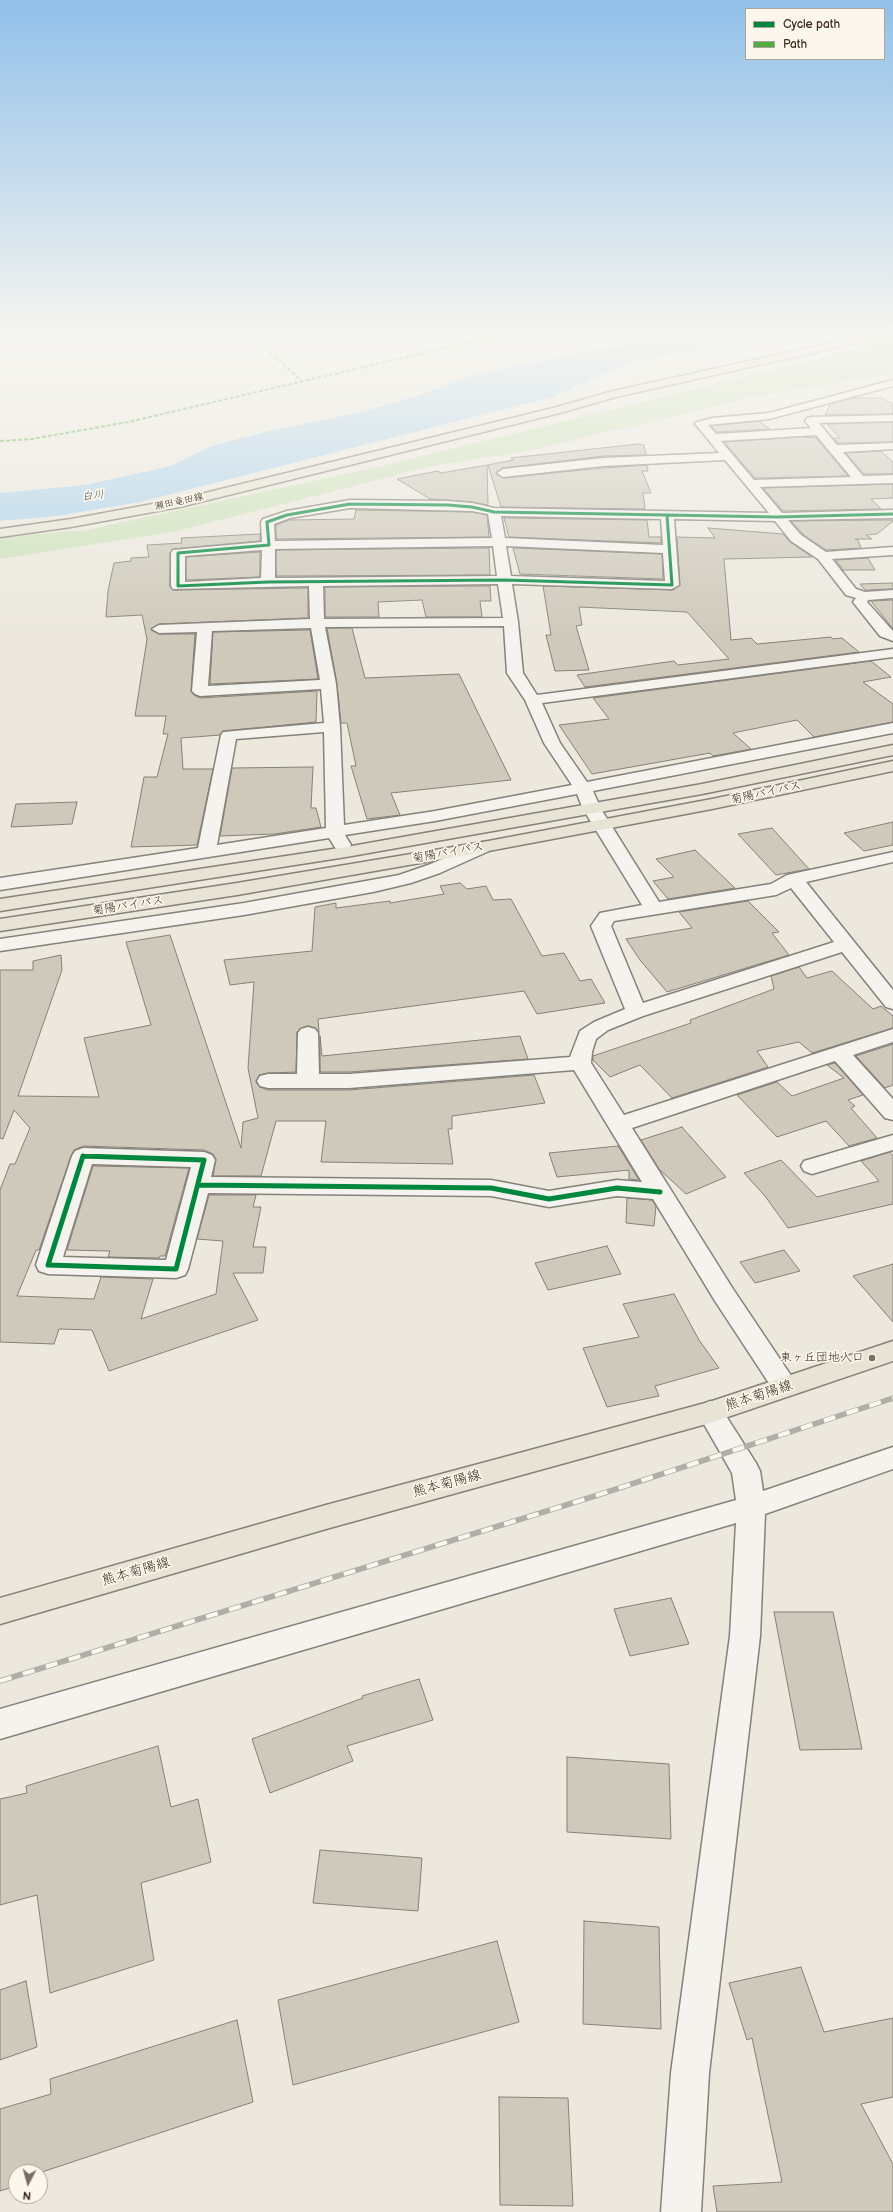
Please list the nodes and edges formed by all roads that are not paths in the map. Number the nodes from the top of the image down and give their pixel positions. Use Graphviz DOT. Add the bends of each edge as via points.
graph roads {
  1 [pos="453,435"];
  2 [pos="710,435"];
  3 [pos="755,435"];
  4 [pos="823,435"];
  5 [pos="712,438"];
  6 [pos="893,446"];
  7 [pos="834,448"];
  8 [pos="728,456"];
  9 [pos="504,473"];
  10 [pos="893,479"];
  11 [pos="860,480"];
  12 [pos="752,484"];
  13 [pos="494,512"];
  14 [pos="893,514"];
  15 [pos="667,515"];
  16 [pos="777,517"];
  17 [pos="0,533"];
  18 [pos="499,542"];
  19 [pos="268,545"];
  20 [pos="670,550"];
  21 [pos="893,551"];
  22 [pos="823,556"];
  23 [pos="504,580"];
  24 [pos="316,581"];
  25 [pos="268,582"];
  26 [pos="893,594"];
  27 [pos="864,596"];
  28 [pos="511,622"];
  29 [pos="317,623"];
  30 [pos="205,628"];
  31 [pos="159,629"];
  32 [pos="893,637"];
  33 [pos="893,653"];
  34 [pos="328,684"];
  35 [pos="533,700"];
  36 [pos="332,727"];
  37 [pos="893,728"];
  38 [pos="893,750"];
  39 [pos="893,766"];
  40 [pos="583,788"];
  41 [pos="592,808"];
  42 [pos="601,824"];
  43 [pos="335,833"];
  44 [pos="483,847"];
  45 [pos="346,852"];
  46 [pos="206,853"];
  47 [pos="893,857"];
  48 [pos="794,879"];
  49 [pos="0,884"];
  50 [pos="237,889"];
  51 [pos="0,905"];
  52 [pos="654,908"];
  53 [pos="244,909"];
  54 [pos="0,925"];
  55 [pos="846,944"];
  56 [pos="0,945"];
  57 [pos="893,1003"];
  58 [pos="636,1012"];
  59 [pos="308,1033"];
  60 [pos="893,1035"];
  61 [pos="840,1054"];
  62 [pos="580,1063"];
  63 [pos="308,1080"];
  64 [pos="268,1081"];
  65 [pos="893,1113"];
  66 [pos="618,1124"];
  67 [pos="893,1142"];
  68 [pos="812,1166"];
  69 [pos="198,1185"];
  70 [pos="660,1192"];
  71 [pos="893,1351"];
  72 [pos="785,1387"];
  73 [pos="710,1412"];
  74 [pos="893,1458"];
  75 [pos="751,1507"];
  76 [pos="0,1611"];
  77 [pos="0,1724"];
  78 [pos="681,2212"];
  1 -- 17 [label="main road, 瀬田竜田線" via="180,503"];
  2 -- 5 [label="street"];
  3 -- 5 [label="street"];
  4 -- 7 [label="street"];
  5 -- 8 [label="street"];
  6 -- 7 [label="street"];
  7 -- 11 [label="street"];
  8 -- 9 [label="street" via="603,462"];
  8 -- 12 [label="street"];
  10 -- 11 [label="street"];
  11 -- 12 [label="street"];
  12 -- 16 [label="street"];
  13 -- 15 [label="street"];
  13 -- 18 [label="street"];
  13 -- 19 [label="street" via="472,507 350,504 267,522"];
  14 -- 16 [label="street"];
  15 -- 16 [label="street"];
  15 -- 20 [label="street"];
  16 -- 22 [label="street" via="796,538"];
  18 -- 19 [label="street"];
  18 -- 20 [label="street"];
  18 -- 23 [label="street"];
  19 -- 25 [label="street"];
  19 -- 25 [label="street" via="178,553 178,586"];
  20 -- 23 [label="street" via="672,585"];
  21 -- 22 [label="street"];
  22 -- 27 [label="street" via="851,592"];
  23 -- 24 [label="street"];
  23 -- 28 [label="street"];
  24 -- 25 [label="street"];
  24 -- 29 [label="street"];
  26 -- 27 [label="street"];
  27 -- 32 [label="street" via="860,602 885,633"];
  28 -- 29 [label="street"];
  28 -- 35 [label="street" via="515,673"];
  29 -- 30 [label="street"];
  29 -- 34 [label="street"];
  30 -- 31 [label="street"];
  30 -- 34 [label="street" via="200,691"];
  33 -- 35 [label="street"];
  34 -- 36 [label="street"];
  35 -- 40 [label="street" via="552,743"];
  36 -- 43 [label="street"];
  36 -- 46 [label="street" via="229,735"];
  37 -- 40 [label="street"];
  38 -- 41 [label="main road, 菊陽バイパス" via="702,789"];
  39 -- 42 [label="main road, 菊陽バイパス" via="712,804"];
  40 -- 41 [label="street"];
  40 -- 43 [label="street"];
  41 -- 42 [label="street"];
  41 -- 45 [label="main road, 菊陽バイパス"];
  42 -- 44 [label="main road, 菊陽バイパス"];
  42 -- 52 [label="street"];
  43 -- 45 [label="street"];
  43 -- 46 [label="street"];
  44 -- 50 [label="main road, 菊陽バイパス"];
  44 -- 53 [label="street" via="404,879"];
  45 -- 51 [label="main road, 菊陽バイパス"];
  46 -- 49 [label="street"];
  47 -- 48 [label="street"];
  48 -- 52 [label="street" via="776,889"];
  48 -- 55 [label="street"];
  50 -- 53 [label="street"];
  50 -- 54 [label="main road, 菊陽バイパス"];
  52 -- 58 [label="street" via="607,917 601,926"];
  53 -- 56 [label="street"];
  55 -- 57 [label="street"];
  55 -- 58 [label="street"];
  58 -- 62 [label="street" via="601,1026 587,1036"];
  59 -- 63 [label="street"];
  60 -- 61 [label="street"];
  61 -- 65 [label="street"];
  61 -- 66 [label="street"];
  62 -- 63 [label="street" via="349,1081"];
  62 -- 66 [label="street"];
  63 -- 64 [label="street"];
  66 -- 70 [label="street"];
  67 -- 68 [label="street"];
  69 -- 69 [label="street" via="204,1160 83,1156 48,1264 176,1269"];
  69 -- 70 [label="street" via="491,1188 549,1199 618,1188"];
  70 -- 72 [label="street"];
  71 -- 72 [label="main road, 熊本菊陽線"];
  72 -- 73 [label="main road, 熊本菊陽線"];
  73 -- 75 [label="street" via="746,1471"];
  73 -- 76 [label="main road, 熊本菊陽線" via="318,1519"];
  74 -- 75 [label="street"];
  75 -- 77 [label="street"];
  75 -- 78 [label="street" via="745,1636 690,2073"];
}
